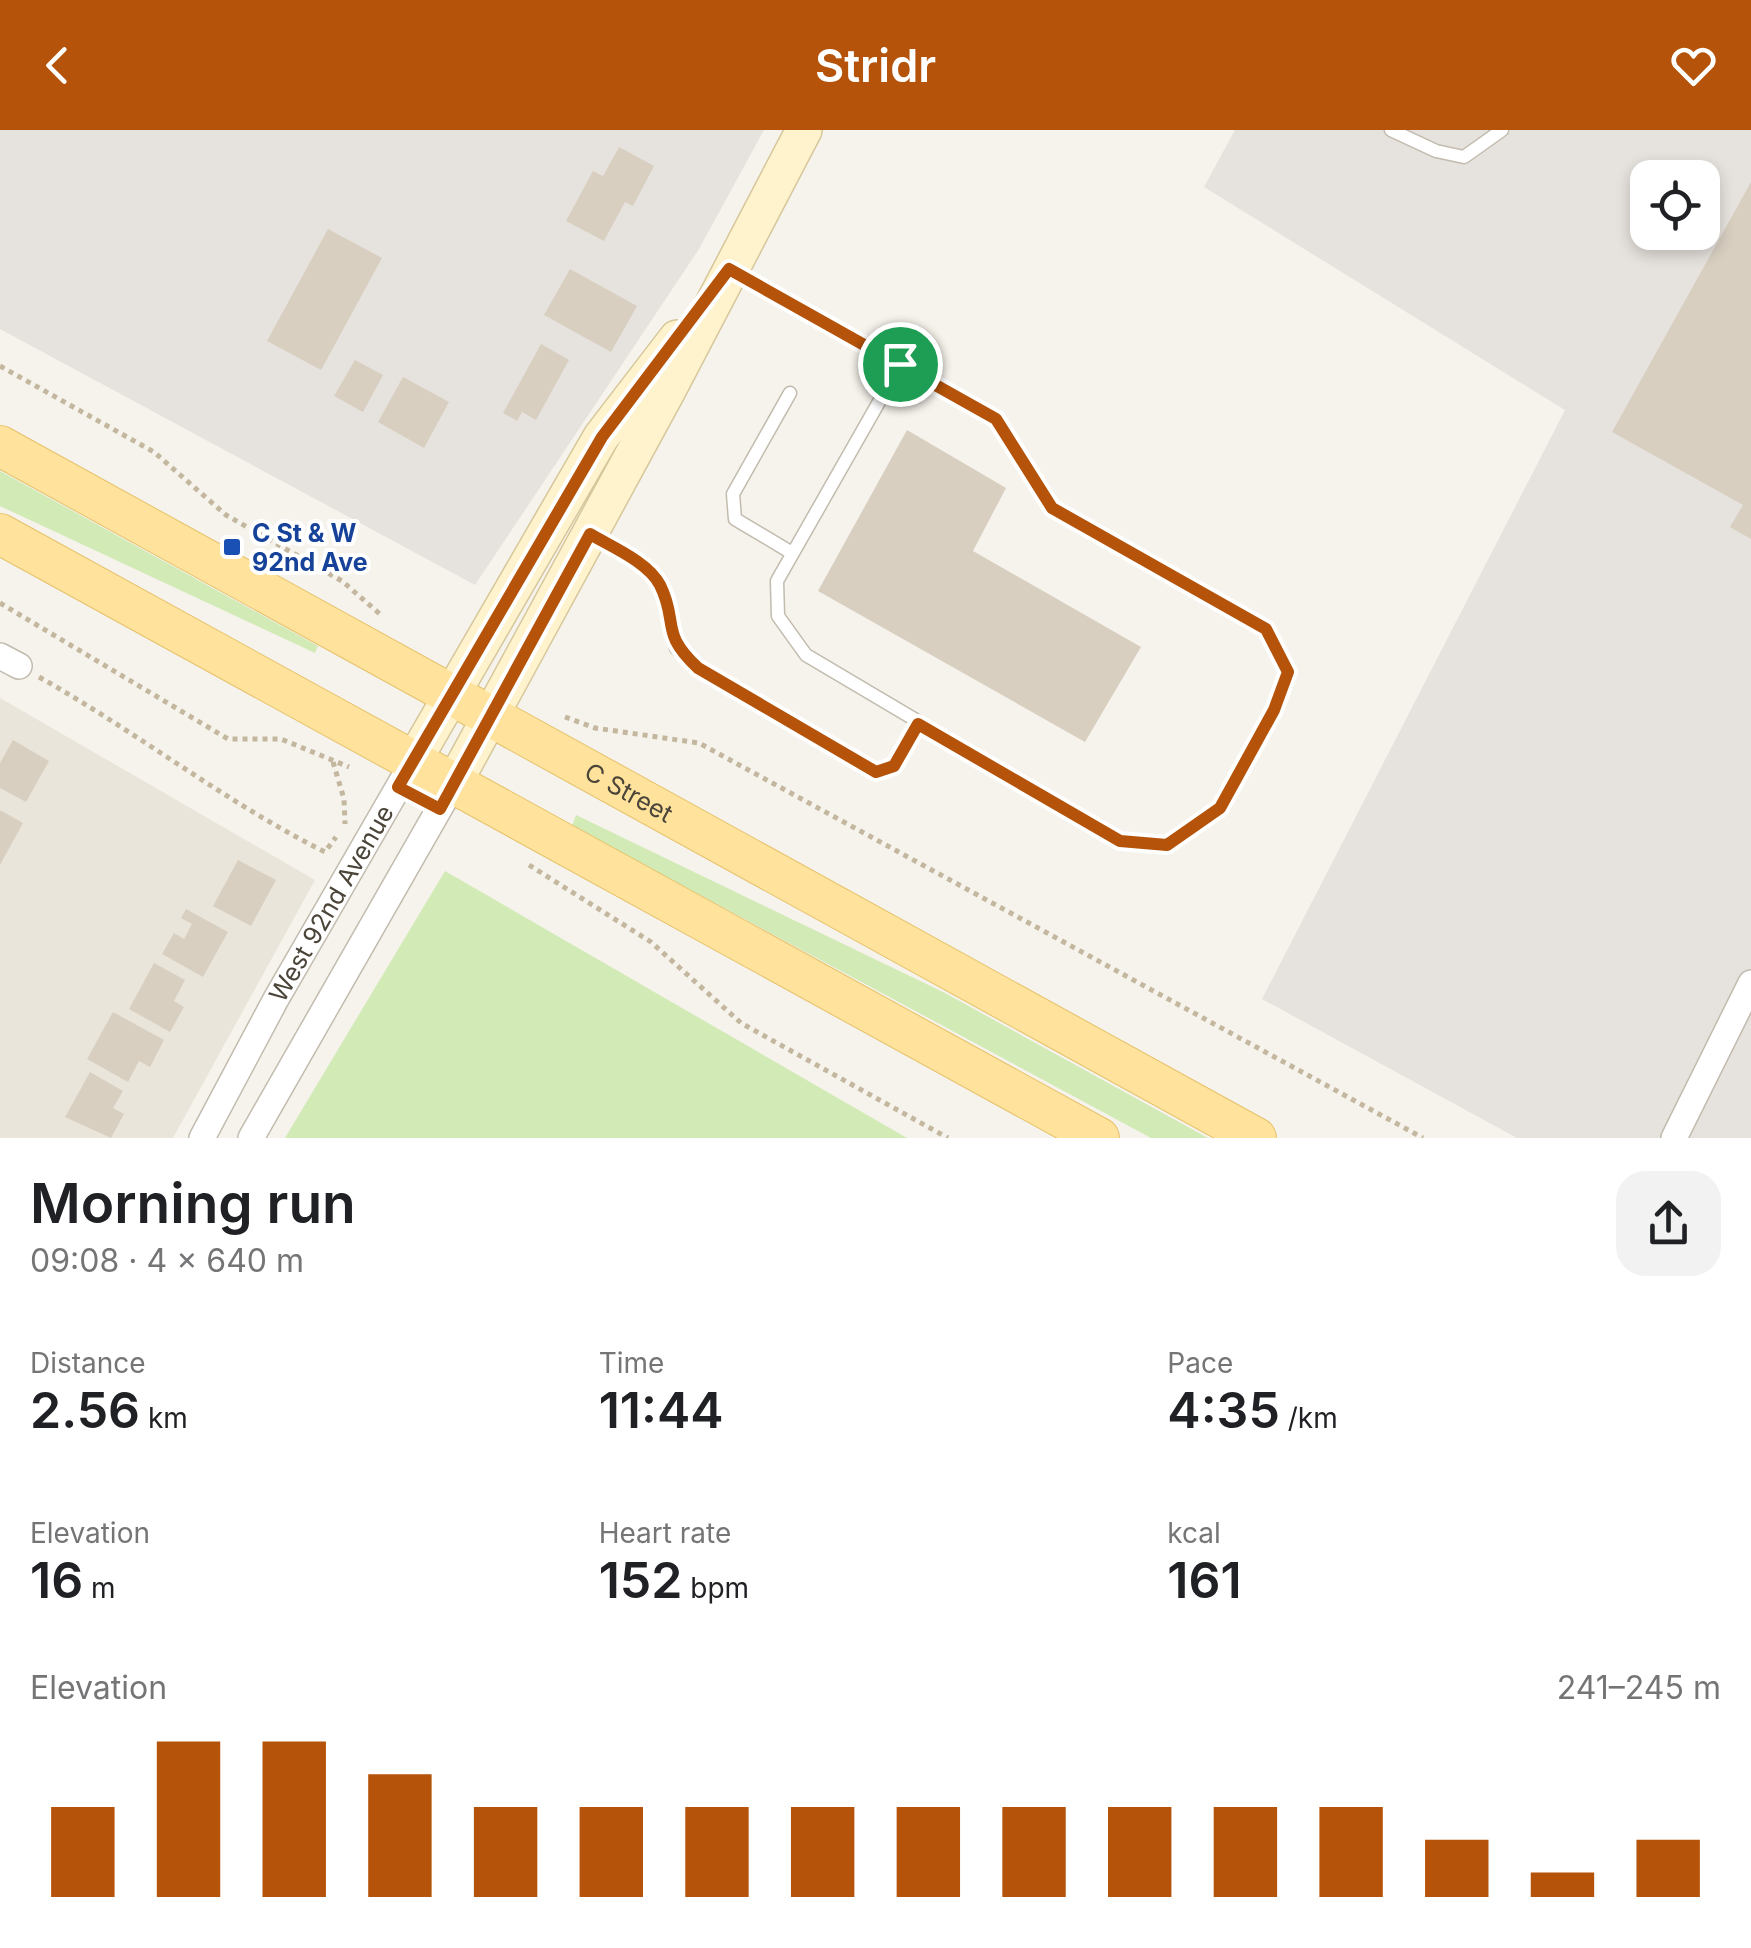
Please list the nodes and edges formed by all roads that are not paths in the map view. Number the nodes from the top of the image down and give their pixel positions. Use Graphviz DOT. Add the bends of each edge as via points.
graph roads {
  1 [pos="804,130"];
  2 [pos="1391,130"];
  3 [pos="1502,130"];
  4 [pos="728,271"];
  5 [pos="900,364"];
  6 [pos="790,392"];
  7 [pos="0,446"];
  8 [pos="0,534"];
  9 [pos="590,534"];
  10 [pos="792,552"];
  11 [pos="452,695"];
  12 [pos="491,716"];
  13 [pos="918,724"];
  14 [pos="406,774"];
  15 [pos="454,783"];
  16 [pos="1751,984"];
  17 [pos="202,1138"];
  18 [pos="251,1138"];
  19 [pos="1099,1138"];
  20 [pos="1256,1138"];
  21 [pos="1674,1138"];
  1 -- 4 [label="street, West 92nd Avenue"];
  2 -- 3 [label="lane" via="1464,157"];
  4 -- 5 [label="lane"];
  4 -- 9 [label="street, West 92nd Avenue"];
  4 -- 11 [label="street, West 92nd Avenue" via="602,437"];
  5 -- 10 [label="lane"];
  5 -- 13 [label="lane" via="996,419 1052,508 1266,629 1288,672 1220,808 1167,845 1120,841"];
  6 -- 10 [label="lane" via="733,494 735,519"];
  7 -- 11 [label="main road, C Street"];
  8 -- 14 [label="main road"];
  9 -- 12 [label="street, West 92nd Avenue"];
  9 -- 13 [label="lane" via="660,584 676,648 698,668 876,772 894,766"];
  10 -- 13 [label="lane" via="777,581 778,616 806,655"];
  11 -- 12 [label="main road, C Street"];
  11 -- 14 [label="street, West 92nd Avenue"];
  12 -- 15 [label="street, West 92nd Avenue"];
  12 -- 20 [label="main road, C Street"];
  14 -- 15 [label="main road"];
  14 -- 17 [label="street, West 92nd Avenue"];
  15 -- 18 [label="street, West 92nd Avenue"];
  15 -- 19 [label="main road"];
  16 -- 21 [label="street"];
}
